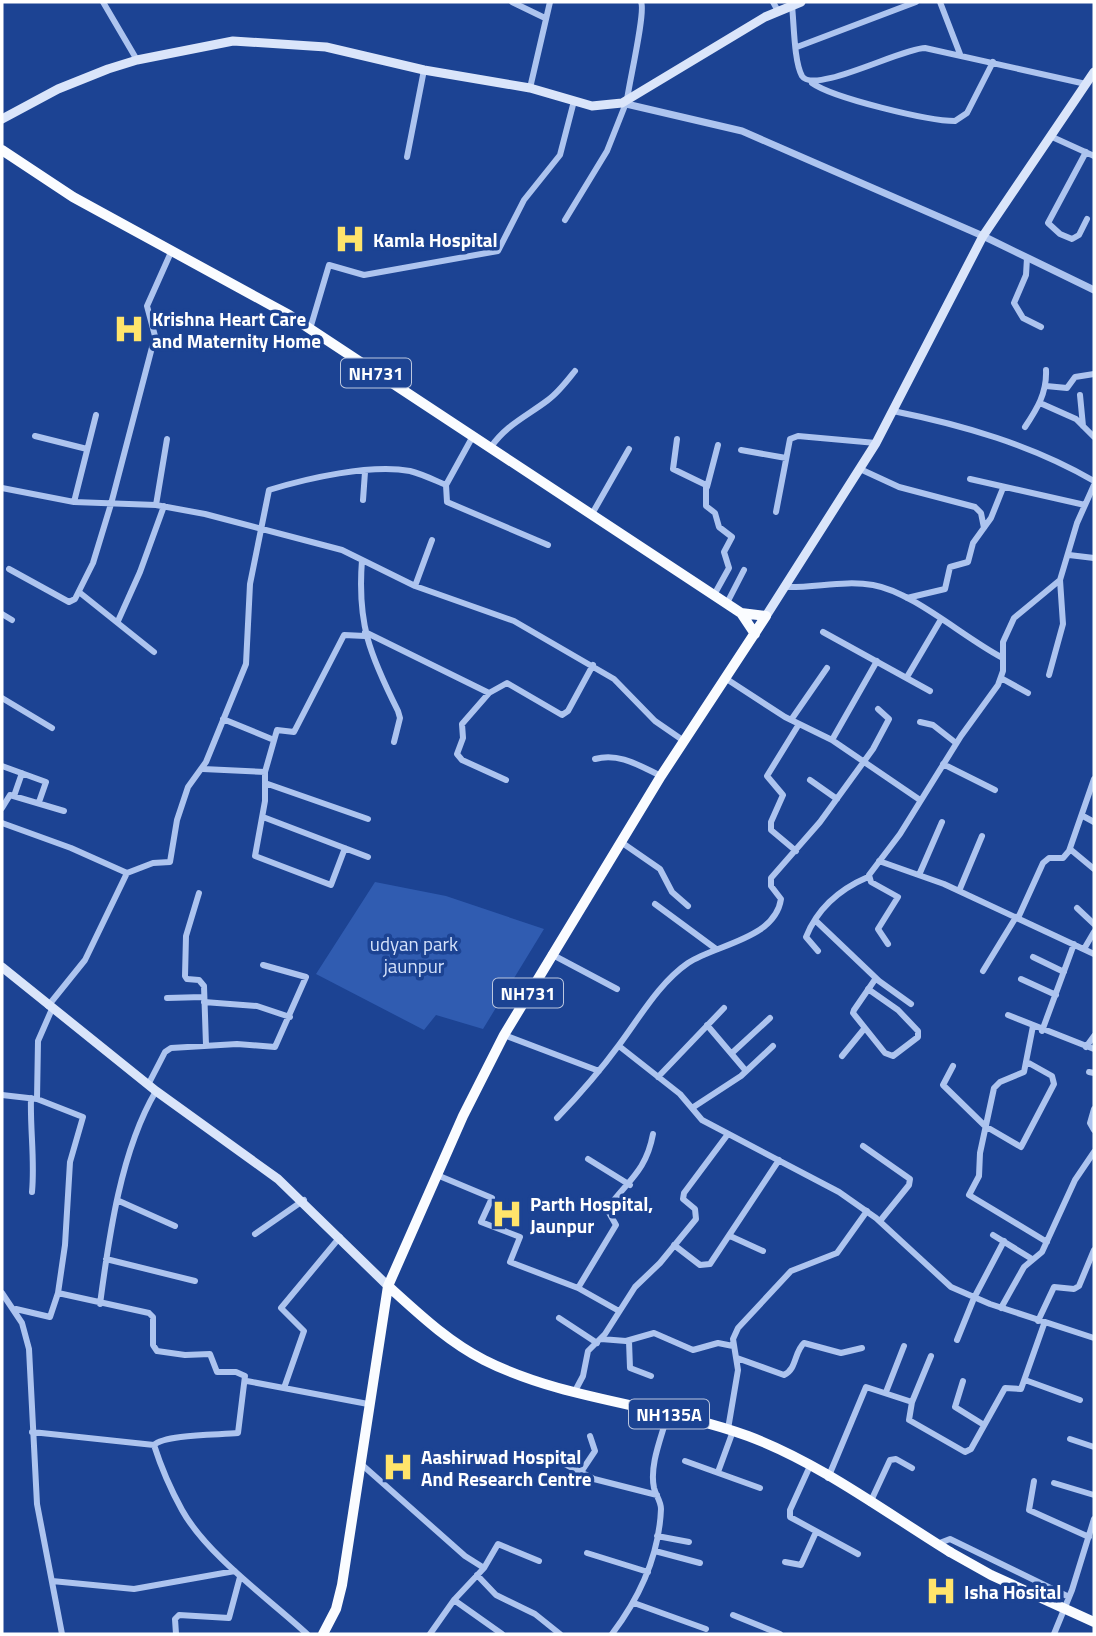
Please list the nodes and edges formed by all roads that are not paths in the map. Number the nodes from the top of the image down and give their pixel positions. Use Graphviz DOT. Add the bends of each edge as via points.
graph roads {
  1 [pos="103,2"];
  2 [pos="512,2"];
  3 [pos="550,2"];
  4 [pos="640,2"];
  5 [pos="916,2"];
  6 [pos="940,2"];
  7 [pos="796,4"];
  8 [pos="776,6"];
  9 [pos="545,18"];
  10 [pos="797,47"];
  11 [pos="960,54"];
  12 [pos="137,60"];
  13 [pos="993,62"];
  14 [pos="424,70"];
  15 [pos="1094,72"];
  16 [pos="812,83"];
  17 [pos="1086,85"];
  18 [pos="530,88"];
  19 [pos="574,101"];
  20 [pos="625,102"];
  21 [pos="2,119"];
  22 [pos="1050,136"];
  23 [pos="2,150"];
  24 [pos="1086,152"];
  25 [pos="1094,156"];
  26 [pos="407,157"];
  27 [pos="1087,219"];
  28 [pos="565,220"];
  29 [pos="983,236"];
  30 [pos="172,250"];
  31 [pos="1027,258"];
  32 [pos="1094,290"];
  33 [pos="1041,327"];
  34 [pos="310,329"];
  35 [pos="1046,370"];
  36 [pos="575,371"];
  37 [pos="1094,374"];
  38 [pos="1046,387"];
  39 [pos="1080,396"];
  40 [pos="1040,403"];
  41 [pos="893,411"];
  42 [pos="96,415"];
  43 [pos="1024,427"];
  44 [pos="1083,428"];
  45 [pos="35,436"];
  46 [pos="473,436"];
  47 [pos="1094,437"];
  48 [pos="167,439"];
  49 [pos="677,439"];
  50 [pos="876,443"];
  51 [pos="718,445"];
  52 [pos="491,447"];
  53 [pos="87,449"];
  54 [pos="629,449"];
  55 [pos="741,450"];
  56 [pos="786,458"];
  57 [pos="860,469"];
  58 [pos="365,472"];
  59 [pos="970,479"];
  60 [pos="1094,483"];
  61 [pos="446,485"];
  62 [pos="707,487"];
  63 [pos="2,488"];
  64 [pos="1003,488"];
  65 [pos="363,500"];
  66 [pos="74,502"];
  67 [pos="111,504"];
  68 [pos="156,505"];
  69 [pos="1085,505"];
  70 [pos="164,506"];
  71 [pos="776,512"];
  72 [pos="592,514"];
  73 [pos="984,527"];
  74 [pos="261,530"];
  75 [pos="432,540"];
  76 [pos="548,545"];
  77 [pos="1069,555"];
  78 [pos="1094,558"];
  79 [pos="362,560"];
  80 [pos="9,569"];
  81 [pos="744,570"];
  82 [pos="1060,580"];
  83 [pos="415,586"];
  84 [pos="785,587"];
  85 [pos="79,592"];
  86 [pos="714,595"];
  87 [pos="907,598"];
  88 [pos="727,603"];
  89 [pos="741,613"];
  90 [pos="2,614"];
  91 [pos="766,616"];
  92 [pos="12,620"];
  93 [pos="118,621"];
  94 [pos="940,621"];
  95 [pos="823,632"];
  96 [pos="365,634"];
  97 [pos="755,634"];
  98 [pos="154,652"];
  99 [pos="1002,657"];
  100 [pos="877,661"];
  101 [pos="593,665"];
  102 [pos="827,668"];
  103 [pos="1049,675"];
  104 [pos="907,677"];
  105 [pos="725,678"];
  106 [pos="1002,678"];
  107 [pos="930,691"];
  108 [pos="489,693"];
  109 [pos="1028,693"];
  110 [pos="2,698"];
  111 [pos="878,709"];
  112 [pos="223,719"];
  113 [pos="791,720"];
  114 [pos="919,722"];
  115 [pos="799,724"];
  116 [pos="52,728"];
  117 [pos="274,740"];
  118 [pos="832,740"];
  119 [pos="684,741"];
  120 [pos="394,742"];
  121 [pos="956,743"];
  122 [pos="595,759"];
  123 [pos="865,761"];
  124 [pos="943,764"];
  125 [pos="2,766"];
  126 [pos="203,769"];
  127 [pos="265,772"];
  128 [pos="22,773"];
  129 [pos="661,776"];
  130 [pos="1094,779"];
  131 [pos="506,780"];
  132 [pos="810,780"];
  133 [pos="265,783"];
  134 [pos="995,790"];
  135 [pos="14,796"];
  136 [pos="837,799"];
  137 [pos="920,800"];
  138 [pos="39,802"];
  139 [pos="2,808"];
  140 [pos="64,811"];
  141 [pos="1083,816"];
  142 [pos="263,817"];
  143 [pos="368,819"];
  144 [pos="942,822"];
  145 [pos="1094,822"];
  146 [pos="2,823"];
  147 [pos="982,836"];
  148 [pos="621,842"];
  149 [pos="345,848"];
  150 [pos="1070,849"];
  151 [pos="796,850"];
  152 [pos="368,857"];
  153 [pos="879,862"];
  154 [pos="1094,869"];
  155 [pos="127,873"];
  156 [pos="919,875"];
  157 [pos="869,877"];
  158 [pos="959,891"];
  159 [pos="199,892"];
  160 [pos="654,904"];
  161 [pos="688,906"];
  162 [pos="1077,908"];
  163 [pos="1017,917"];
  164 [pos="815,920"];
  165 [pos="1094,924"];
  166 [pos="1094,932"];
  167 [pos="888,944"];
  168 [pos="1074,944"];
  169 [pos="1084,949"];
  170 [pos="716,950"];
  171 [pos="818,951"];
  172 [pos="551,954"];
  173 [pos="1094,954"];
  174 [pos="1033,957"];
  175 [pos="263,965"];
  176 [pos="2,967"];
  177 [pos="983,971"];
  178 [pos="1064,972"];
  179 [pos="876,978"];
  180 [pos="1021,979"];
  181 [pos="617,989"];
  182 [pos="869,989"];
  183 [pos="1056,995"];
  184 [pos="167,998"];
  185 [pos="203,1000"];
  186 [pos="911,1004"];
  187 [pos="50,1007"];
  188 [pos="724,1008"];
  189 [pos="1008,1015"];
  190 [pos="290,1017"];
  191 [pos="770,1018"];
  192 [pos="707,1025"];
  193 [pos="1032,1026"];
  194 [pos="864,1029"];
  195 [pos="1042,1031"];
  196 [pos="504,1035"];
  197 [pos="1094,1036"];
  198 [pos="206,1045"];
  199 [pos="619,1046"];
  200 [pos="773,1046"];
  201 [pos="1086,1047"];
  202 [pos="1094,1049"];
  203 [pos="732,1054"];
  204 [pos="842,1056"];
  205 [pos="1027,1062"];
  206 [pos="953,1066"];
  207 [pos="599,1071"];
  208 [pos="747,1071"];
  209 [pos="658,1077"];
  210 [pos="152,1088"];
  211 [pos="2,1094"];
  212 [pos="34,1099"];
  213 [pos="692,1108"];
  214 [pos="1094,1108"];
  215 [pos="557,1118"];
  216 [pos="985,1126"];
  217 [pos="1094,1130"];
  218 [pos="653,1134"];
  219 [pos="728,1134"];
  220 [pos="863,1146"];
  221 [pos="1094,1152"];
  222 [pos="588,1159"];
  223 [pos="779,1160"];
  224 [pos="437,1175"];
  225 [pos="630,1185"];
  226 [pos="32,1192"];
  227 [pos="303,1200"];
  228 [pos="119,1201"];
  229 [pos="867,1211"];
  230 [pos="880,1221"];
  231 [pos="175,1226"];
  232 [pos="256,1234"];
  233 [pos="993,1235"];
  234 [pos="730,1236"];
  235 [pos="340,1237"];
  236 [pos="1004,1241"];
  237 [pos="1047,1242"];
  238 [pos="674,1245"];
  239 [pos="1094,1250"];
  240 [pos="762,1251"];
  241 [pos="106,1259"];
  242 [pos="1032,1259"];
  243 [pos="195,1281"];
  244 [pos="388,1286"];
  245 [pos="578,1288"];
  246 [pos="2,1293"];
  247 [pos="58,1293"];
  248 [pos="974,1298"];
  249 [pos="100,1304"];
  250 [pos="1001,1308"];
  251 [pos="16,1310"];
  252 [pos="619,1311"];
  253 [pos="559,1318"];
  254 [pos="1041,1322"];
  255 [pos="1094,1338"];
  256 [pos="957,1340"];
  257 [pos="599,1341"];
  258 [pos="629,1341"];
  259 [pos="733,1346"];
  260 [pos="904,1346"];
  261 [pos="862,1348"];
  262 [pos="931,1356"];
  263 [pos="737,1358"];
  264 [pos="651,1376"];
  265 [pos="1025,1380"];
  266 [pos="247,1381"];
  267 [pos="963,1381"];
  268 [pos="284,1388"];
  269 [pos="575,1391"];
  270 [pos="886,1392"];
  271 [pos="1080,1400"];
  272 [pos="912,1402"];
  273 [pos="368,1404"];
  274 [pos="668,1413"];
  275 [pos="984,1425"];
  276 [pos="731,1430"];
  277 [pos="32,1432"];
  278 [pos="590,1436"];
  279 [pos="1070,1439"];
  280 [pos="154,1446"];
  281 [pos="1094,1447"];
  282 [pos="553,1458"];
  283 [pos="685,1461"];
  284 [pos="359,1463"];
  285 [pos="810,1466"];
  286 [pos="912,1468"];
  287 [pos="581,1472"];
  288 [pos="718,1472"];
  289 [pos="828,1478"];
  290 [pos="1034,1481"];
  291 [pos="1054,1483"];
  292 [pos="760,1488"];
  293 [pos="657,1495"];
  294 [pos="1094,1495"];
  295 [pos="870,1503"];
  296 [pos="1094,1520"];
  297 [pos="816,1532"];
  298 [pos="1091,1535"];
  299 [pos="657,1536"];
  300 [pos="689,1542"];
  301 [pos="937,1544"];
  302 [pos="655,1551"];
  303 [pos="587,1553"];
  304 [pos="858,1554"];
  305 [pos="539,1561"];
  306 [pos="785,1562"];
  307 [pos="700,1563"];
  308 [pos="484,1568"];
  309 [pos="649,1572"];
  310 [pos="237,1574"];
  311 [pos="477,1575"];
  312 [pos="52,1581"];
  313 [pos="1069,1597"];
  314 [pos="454,1600"];
  315 [pos="634,1603"];
  316 [pos="733,1615"];
  317 [pos="1094,1622"];
  318 [pos="706,1629"];
  319 [pos="326,1632"];
  320 [pos="62,1634"];
  321 [pos="176,1634"];
  322 [pos="307,1634"];
  323 [pos="430,1634"];
  324 [pos="502,1634"];
  325 [pos="560,1634"];
  326 [pos="612,1634"];
  327 [pos="780,1634"];
  328 [pos="1054,1634"];
  1 -- 12 [label="street"];
  2 -- 9 [label="street"];
  3 -- 9 [label="street"];
  4 -- 20 [label="street" via="644,15"];
  5 -- 10 [label="street"];
  6 -- 11 [label="street"];
  7 -- 8 [label="main road"];
  7 -- 10 [label="street"];
  8 -- 20 [label="main road"];
  9 -- 18 [label="street"];
  10 -- 16 [label="street" via="803,77"];
  11 -- 13 [label="street"];
  11 -- 16 [label="street" via="913,48"];
  12 -- 14 [label="main road" via="233,41 326,47"];
  12 -- 21 [label="main road" via="58,89"];
  13 -- 16 [label="street" via="967,113 955,121 853,99"];
  13 -- 17 [label="street"];
  14 -- 18 [label="main road"];
  14 -- 26 [label="street"];
  15 -- 17 [label="main road"];
  17 -- 22 [label="main road"];
  18 -- 19 [label="main road"];
  19 -- 20 [label="main road" via="592,106"];
  19 -- 34 [label="street" via="560,155 524,200 498,251 364,275 329,265"];
  20 -- 28 [label="street" via="607,150"];
  20 -- 29 [label="street" via="742,131"];
  22 -- 24 [label="street"];
  22 -- 29 [label="main road"];
  23 -- 30 [label="highway, NH731" via="73,197"];
  24 -- 25 [label="street"];
  24 -- 27 [label="street" via="1048,223 1072,239"];
  29 -- 31 [label="street"];
  29 -- 41 [label="main road"];
  30 -- 34 [label="highway, NH731"];
  30 -- 67 [label="street" via="147,306 155,336"];
  31 -- 32 [label="street"];
  31 -- 33 [label="street" via="1027,275 1014,303 1023,318"];
  34 -- 46 [label="highway, NH731"];
  35 -- 38 [label="street"];
  36 -- 52 [label="street" via="550,399 500,433"];
  37 -- 38 [label="street" via="1075,377 1067,388"];
  38 -- 40 [label="street"];
  39 -- 44 [label="street"];
  40 -- 43 [label="street"];
  40 -- 44 [label="street" via="1076,419"];
  41 -- 50 [label="main road"];
  41 -- 60 [label="street" via="983,433 1047,455"];
  42 -- 53 [label="street"];
  44 -- 47 [label="street"];
  45 -- 53 [label="street"];
  46 -- 52 [label="highway, NH731"];
  46 -- 61 [label="street"];
  48 -- 68 [label="street"];
  49 -- 62 [label="street" via="673,469"];
  50 -- 56 [label="street" via="793,437"];
  50 -- 57 [label="main road"];
  51 -- 62 [label="street"];
  52 -- 72 [label="highway, NH731"];
  53 -- 66 [label="street"];
  54 -- 72 [label="street"];
  55 -- 56 [label="street"];
  56 -- 71 [label="street"];
  57 -- 73 [label="street" via="899,487 975,507"];
  57 -- 84 [label="main road"];
  58 -- 61 [label="street" via="408,471"];
  58 -- 65 [label="street"];
  58 -- 74 [label="street" via="269,490"];
  59 -- 64 [label="street"];
  60 -- 69 [label="street"];
  61 -- 76 [label="street" via="445,497 453,506"];
  62 -- 86 [label="street" via="706,506 715,513 719,527 732,537 724,552 729,568"];
  63 -- 66 [label="street"];
  64 -- 69 [label="street"];
  64 -- 73 [label="street"];
  66 -- 67 [label="street"];
  67 -- 68 [label="street"];
  67 -- 85 [label="street"];
  68 -- 70 [label="street"];
  69 -- 77 [label="street"];
  70 -- 74 [label="street"];
  70 -- 93 [label="street"];
  72 -- 86 [label="highway, NH731"];
  73 -- 87 [label="street" via="968,562 950,567 945,589"];
  74 -- 79 [label="street" via="310,540"];
  74 -- 112 [label="street" via="250,584 246,664"];
  75 -- 83 [label="street"];
  77 -- 78 [label="street"];
  77 -- 82 [label="street"];
  79 -- 83 [label="street"];
  79 -- 96 [label="street" via="359,599"];
  80 -- 85 [label="street" via="69,603"];
  81 -- 88 [label="street"];
  82 -- 99 [label="street" via="1014,618"];
  82 -- 103 [label="street" via="1063,624"];
  83 -- 101 [label="street" via="514,621"];
  84 -- 87 [label="street" via="859,583"];
  84 -- 91 [label="main road"];
  85 -- 93 [label="street"];
  86 -- 88 [label="highway, NH731"];
  87 -- 94 [label="street"];
  88 -- 89 [label="highway, NH731"];
  89 -- 91 [label="highway, NH731"];
  89 -- 97 [label="highway, NH731"];
  90 -- 92 [label="street"];
  91 -- 97 [label="highway, NH731"];
  93 -- 98 [label="street"];
  94 -- 99 [label="street"];
  94 -- 104 [label="street"];
  95 -- 100 [label="street"];
  96 -- 108 [label="street"];
  96 -- 117 [label="street" via="344,635 293,732 278,729"];
  96 -- 120 [label="street" via="400,718"];
  97 -- 105 [label="highway, NH731"];
  99 -- 106 [label="street"];
  100 -- 104 [label="street"];
  100 -- 118 [label="street"];
  101 -- 108 [label="street" via="562,715 507,683"];
  101 -- 119 [label="street" via="614,679 654,722"];
  102 -- 113 [label="street"];
  104 -- 107 [label="street"];
  105 -- 113 [label="street"];
  105 -- 119 [label="highway, NH731"];
  106 -- 109 [label="street"];
  106 -- 121 [label="street"];
  108 -- 131 [label="street" via="462,724 457,754"];
  110 -- 116 [label="street"];
  111 -- 123 [label="street" via="889,722"];
  112 -- 117 [label="street"];
  112 -- 126 [label="street"];
  113 -- 115 [label="street"];
  114 -- 121 [label="street" via="933,725"];
  115 -- 118 [label="street"];
  115 -- 151 [label="street" via="767,776 783,796 771,830"];
  117 -- 127 [label="street"];
  118 -- 123 [label="street"];
  119 -- 129 [label="highway, NH731"];
  121 -- 124 [label="street"];
  122 -- 129 [label="street" via="615,757"];
  123 -- 136 [label="street"];
  123 -- 137 [label="street"];
  124 -- 134 [label="street"];
  124 -- 137 [label="street"];
  125 -- 128 [label="street"];
  126 -- 127 [label="street"];
  126 -- 155 [label="street" via="188,787 170,862"];
  127 -- 133 [label="street"];
  128 -- 135 [label="street"];
  128 -- 138 [label="street" via="46,782"];
  129 -- 148 [label="highway, NH731"];
  130 -- 141 [label="street"];
  132 -- 136 [label="street"];
  133 -- 142 [label="street"];
  133 -- 143 [label="street"];
  135 -- 138 [label="street"];
  135 -- 139 [label="street" via="7,797"];
  136 -- 151 [label="street"];
  137 -- 153 [label="street"];
  138 -- 140 [label="street"];
  141 -- 145 [label="street"];
  141 -- 150 [label="street"];
  142 -- 149 [label="street"];
  142 -- 149 [label="street" via="258,860 331,885"];
  144 -- 156 [label="street"];
  146 -- 155 [label="street"];
  147 -- 158 [label="street"];
  148 -- 161 [label="street" via="660,869 672,892"];
  148 -- 172 [label="highway, NH731"];
  149 -- 152 [label="street"];
  150 -- 154 [label="street"];
  150 -- 163 [label="street" via="1063,858 1042,863"];
  151 -- 170 [label="street" via="770,880 780,902 768,924"];
  153 -- 156 [label="street"];
  153 -- 157 [label="street"];
  155 -- 187 [label="street" via="85,960"];
  156 -- 158 [label="street"];
  157 -- 164 [label="street" via="839,890"];
  157 -- 167 [label="street" via="898,897 877,929"];
  158 -- 163 [label="street"];
  159 -- 185 [label="street" via="186,936 185,976 203,982"];
  160 -- 170 [label="street"];
  162 -- 165 [label="street"];
  163 -- 168 [label="street"];
  163 -- 177 [label="street"];
  164 -- 171 [label="street" via="806,939"];
  164 -- 179 [label="street"];
  166 -- 169 [label="street"];
  168 -- 169 [label="street"];
  168 -- 178 [label="street"];
  169 -- 173 [label="street"];
  170 -- 199 [label="street" via="669,980"];
  172 -- 181 [label="street"];
  172 -- 196 [label="highway, NH731"];
  174 -- 178 [label="street"];
  175 -- 190 [label="street" via="306,977"];
  176 -- 187 [label="main road"];
  178 -- 183 [label="street"];
  179 -- 182 [label="street"];
  179 -- 186 [label="street"];
  180 -- 183 [label="street"];
  182 -- 194 [label="street" via="853,1013"];
  182 -- 194 [label="street" via="898,1010 918,1034 891,1056"];
  183 -- 195 [label="street"];
  184 -- 185 [label="street"];
  185 -- 190 [label="street" via="257,1006"];
  185 -- 198 [label="street"];
  187 -- 210 [label="main road"];
  187 -- 212 [label="street" via="38,1041"];
  188 -- 192 [label="street"];
  189 -- 193 [label="street"];
  190 -- 198 [label="street" via="272,1048"];
  191 -- 203 [label="street"];
  192 -- 203 [label="street"];
  192 -- 209 [label="street"];
  193 -- 195 [label="street"];
  193 -- 205 [label="street"];
  194 -- 204 [label="street"];
  195 -- 201 [label="street"];
  196 -- 207 [label="street"];
  196 -- 224 [label="highway, NH731"];
  197 -- 201 [label="street"];
  198 -- 210 [label="street" via="167,1050"];
  199 -- 207 [label="street"];
  199 -- 209 [label="street"];
  200 -- 208 [label="street"];
  201 -- 202 [label="street"];
  203 -- 208 [label="street"];
  205 -- 216 [label="street" via="1020,1075 996,1084"];
  205 -- 216 [label="street" via="1052,1076 1054,1082 1026,1142 1021,1147 1015,1145"];
  206 -- 216 [label="street" via="943,1085"];
  207 -- 215 [label="street"];
  208 -- 213 [label="street"];
  209 -- 213 [label="street"];
  210 -- 227 [label="main road" via="242,1150"];
  210 -- 228 [label="street"];
  211 -- 212 [label="street"];
  212 -- 226 [label="street"];
  212 -- 247 [label="street" via="79,1114 83,1120 70,1162"];
  213 -- 219 [label="street" via="702,1120"];
  214 -- 217 [label="street" via="1090,1123"];
  216 -- 237 [label="street" via="979,1176 968,1195"];
  218 -- 225 [label="street" via="643,1165"];
  219 -- 223 [label="street"];
  219 -- 238 [label="street" via="684,1193 696,1219"];
  220 -- 230 [label="street" via="910,1179"];
  221 -- 237 [label="street" via="1075,1180"];
  222 -- 225 [label="street"];
  223 -- 229 [label="street"];
  223 -- 234 [label="street"];
  224 -- 244 [label="highway, NH731"];
  224 -- 245 [label="street" via="492,1198 481,1222 520,1237 510,1262"];
  225 -- 245 [label="street" via="607,1209 616,1225"];
  227 -- 232 [label="street"];
  227 -- 235 [label="main road"];
  228 -- 231 [label="street"];
  228 -- 241 [label="street"];
  229 -- 230 [label="street"];
  229 -- 259 [label="street" via="837,1254 806,1264 782,1279 738,1328"];
  230 -- 248 [label="street" via="937,1277"];
  233 -- 236 [label="street"];
  234 -- 238 [label="street" via="705,1266"];
  234 -- 240 [label="street"];
  235 -- 244 [label="main road"];
  235 -- 268 [label="street" via="281,1308 304,1331"];
  236 -- 242 [label="street"];
  236 -- 248 [label="street"];
  237 -- 242 [label="street"];
  238 -- 252 [label="street"];
  239 -- 254 [label="street" via="1079,1286 1054,1287"];
  241 -- 243 [label="street"];
  241 -- 249 [label="street"];
  242 -- 250 [label="street"];
  244 -- 269 [label="highway, NH135A" via="430,1324 484,1360"];
  244 -- 273 [label="highway, NH731"];
  245 -- 252 [label="street"];
  246 -- 251 [label="street"];
  247 -- 249 [label="street"];
  247 -- 251 [label="street" via="51,1316"];
  248 -- 250 [label="street"];
  248 -- 256 [label="street"];
  249 -- 266 [label="street" via="152,1314 154,1349 210,1354 217,1373 241,1374"];
  250 -- 254 [label="street"];
  251 -- 277 [label="street" via="29,1349"];
  252 -- 257 [label="street"];
  253 -- 257 [label="street"];
  254 -- 255 [label="street"];
  254 -- 265 [label="street"];
  257 -- 258 [label="street"];
  257 -- 269 [label="street" via="588,1351"];
  258 -- 259 [label="street" via="654,1333 693,1350 718,1343"];
  258 -- 264 [label="street" via="630,1368"];
  259 -- 263 [label="street"];
  260 -- 270 [label="street"];
  261 -- 263 [label="street" via="841,1353 804,1343 784,1376"];
  262 -- 272 [label="street"];
  263 -- 276 [label="street"];
  265 -- 271 [label="street"];
  265 -- 275 [label="street" via="1020,1390 1005,1388"];
  266 -- 268 [label="street"];
  266 -- 280 [label="street" via="238,1433 175,1438"];
  267 -- 275 [label="street" via="955,1407"];
  268 -- 273 [label="street"];
  269 -- 274 [label="highway, NH135A"];
  270 -- 272 [label="street"];
  270 -- 289 [label="street" via="866,1387"];
  272 -- 275 [label="street" via="911,1422 961,1452 971,1449"];
  273 -- 284 [label="highway, NH731"];
  274 -- 276 [label="highway, NH135A"];
  274 -- 293 [label="street" via="655,1467"];
  276 -- 285 [label="highway, NH135A"];
  276 -- 288 [label="street"];
  277 -- 280 [label="street"];
  277 -- 312 [label="street" via="37,1504"];
  278 -- 287 [label="street" via="595,1451"];
  279 -- 281 [label="street"];
  280 -- 310 [label="street" via="182,1510"];
  282 -- 287 [label="street"];
  283 -- 288 [label="street"];
  284 -- 308 [label="street"];
  284 -- 319 [label="highway, NH731" via="342,1586"];
  285 -- 289 [label="highway, NH135A"];
  285 -- 297 [label="street" via="789,1514"];
  286 -- 295 [label="street" via="890,1460"];
  287 -- 293 [label="street"];
  288 -- 292 [label="street"];
  289 -- 295 [label="highway, NH135A"];
  290 -- 298 [label="street" via="1029,1510"];
  291 -- 294 [label="street"];
  293 -- 299 [label="street" via="661,1509"];
  295 -- 301 [label="highway, NH135A"];
  296 -- 298 [label="street"];
  297 -- 304 [label="street"];
  297 -- 306 [label="street" via="801,1566"];
  298 -- 313 [label="street"];
  299 -- 300 [label="street"];
  299 -- 302 [label="street"];
  301 -- 313 [label="street" via="950,1539"];
  301 -- 317 [label="highway, NH135A, bridge" via="991,1575"];
  302 -- 307 [label="street"];
  302 -- 309 [label="street"];
  303 -- 309 [label="street"];
  305 -- 308 [label="street" via="498,1544"];
  308 -- 311 [label="street"];
  309 -- 315 [label="street"];
  310 -- 312 [label="street" via="134,1589"];
  310 -- 321 [label="street" via="229,1618 179,1615"];
  310 -- 322 [label="street"];
  311 -- 314 [label="street"];
  311 -- 325 [label="street" via="496,1595 535,1614"];
  312 -- 320 [label="street"];
  313 -- 328 [label="street"];
  314 -- 323 [label="street"];
  314 -- 324 [label="street"];
  315 -- 318 [label="street"];
  315 -- 326 [label="street"];
  316 -- 327 [label="street"];
}
